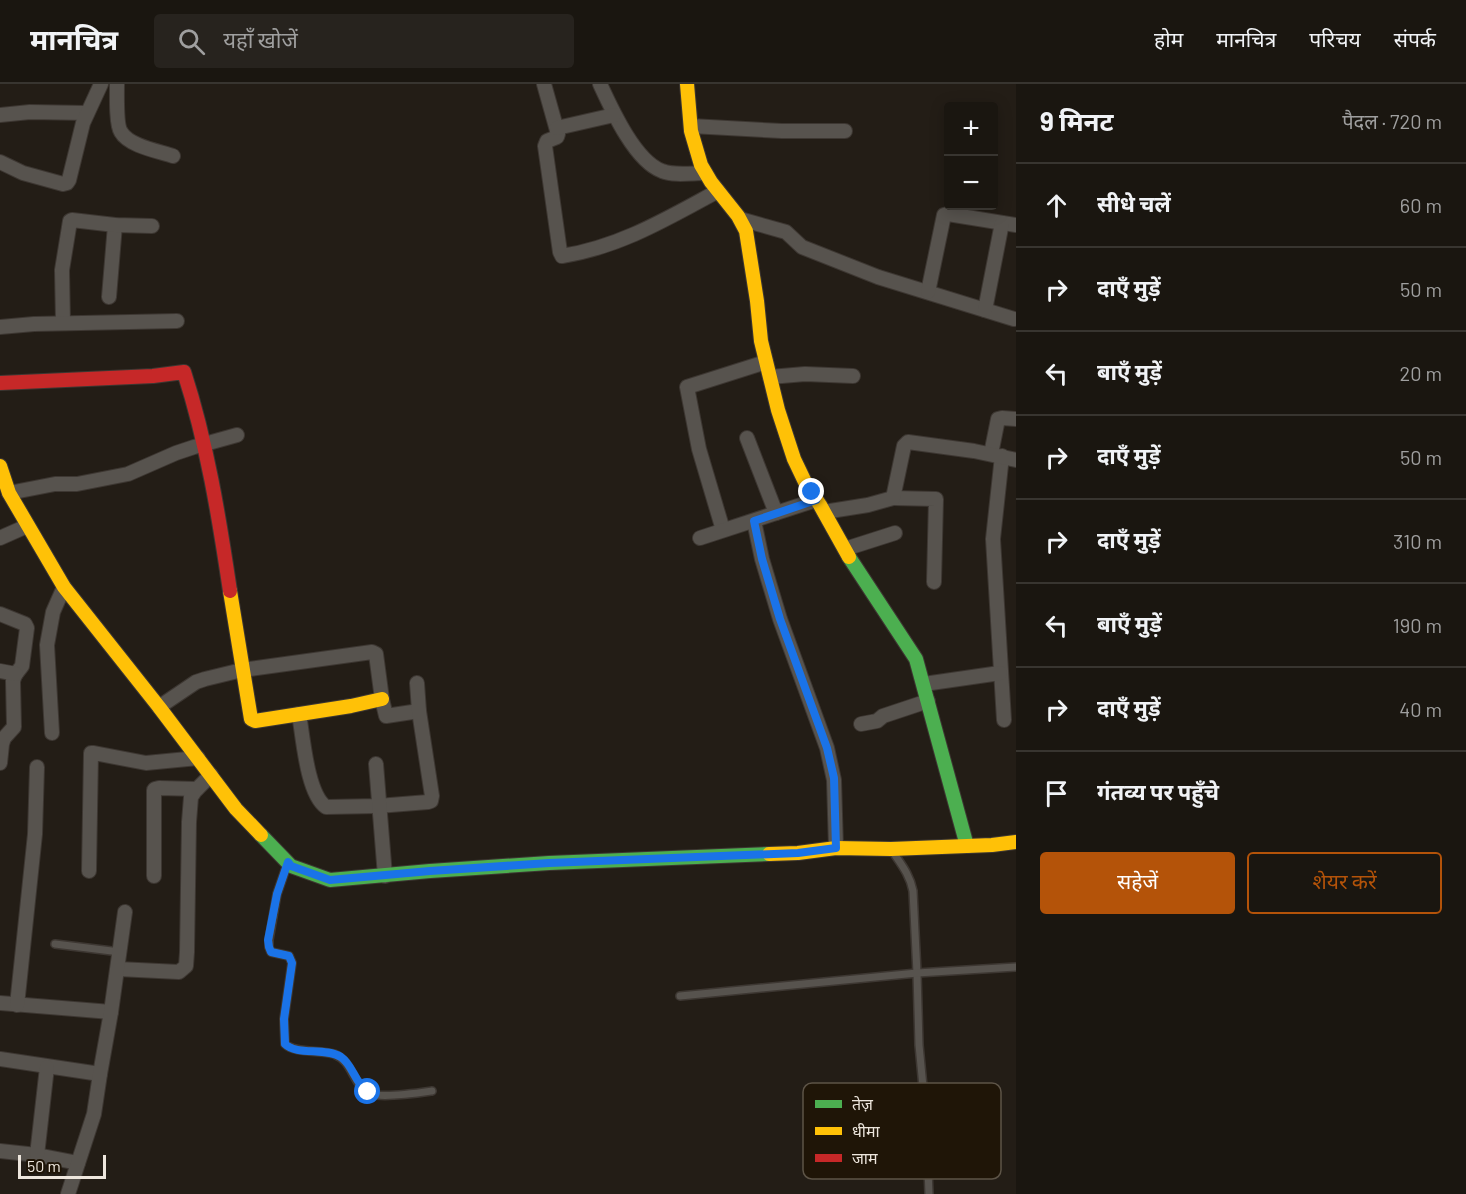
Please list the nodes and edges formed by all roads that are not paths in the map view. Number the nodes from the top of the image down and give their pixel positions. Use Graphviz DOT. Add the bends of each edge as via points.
graph roads {
  1 [pos="101,84"];
  2 [pos="117,84"];
  3 [pos="544,84"];
  4 [pos="600,84"];
  5 [pos="687,84"];
  6 [pos="87,113"];
  7 [pos="0,115"];
  8 [pos="614,115"];
  9 [pos="691,126"];
  10 [pos="557,128"];
  11 [pos="845,131"];
  12 [pos="173,156"];
  13 [pos="0,162"];
  14 [pos="705,173"];
  15 [pos="718,191"];
  16 [pos="740,219"];
  17 [pos="1002,223"];
  18 [pos="116,225"];
  19 [pos="1016,225"];
  20 [pos="152,226"];
  21 [pos="928,292"];
  22 [pos="109,297"];
  23 [pos="985,310"];
  24 [pos="1014,319"];
  25 [pos="177,321"];
  26 [pos="63,323"];
  27 [pos="0,327"];
  28 [pos="765,362"];
  29 [pos="853,376"];
  30 [pos="770,377"];
  31 [pos="0,383"];
  32 [pos="1016,419"];
  33 [pos="237,435"];
  34 [pos="747,438"];
  35 [pos="204,444"];
  36 [pos="996,455"];
  37 [pos="1016,460"];
  38 [pos="1,471"];
  39 [pos="9,493"];
  40 [pos="893,498"];
  41 [pos="816,500"];
  42 [pos="824,512"];
  43 [pos="776,513"];
  44 [pos="754,521"];
  45 [pos="27,526"];
  46 [pos="723,530"];
  47 [pos="895,532"];
  48 [pos="0,538"];
  49 [pos="700,538"];
  50 [pos="845,549"];
  51 [pos="934,582"];
  52 [pos="64,587"];
  53 [pos="0,614"];
  54 [pos="242,670"];
  55 [pos="0,671"];
  56 [pos="1000,673"];
  57 [pos="16,674"];
  58 [pos="417,683"];
  59 [pos="924,684"];
  60 [pos="382,699"];
  61 [pos="928,701"];
  62 [pos="159,707"];
  63 [pos="419,711"];
  64 [pos="299,714"];
  65 [pos="1004,720"];
  66 [pos="861,724"];
  67 [pos="52,733"];
  68 [pos="198,758"];
  69 [pos="0,762"];
  70 [pos="376,764"];
  71 [pos="38,767"];
  72 [pos="211,775"];
  73 [pos="197,789"];
  74 [pos="378,806"];
  75 [pos="1016,842"];
  76 [pos="967,846"];
  77 [pos="836,848"];
  78 [pos="891,849"];
  79 [pos="288,862"];
  80 [pos="89,871"];
  81 [pos="154,876"];
  82 [pos="385,876"];
  83 [pos="125,912"];
  84 [pos="55,944"];
  85 [pos="120,952"];
  86 [pos="1016,967"];
  87 [pos="118,969"];
  88 [pos="917,973"];
  89 [pos="680,996"];
  90 [pos="0,1004"];
  91 [pos="17,1005"];
  92 [pos="111,1012"];
  93 [pos="0,1059"];
  94 [pos="47,1066"];
  95 [pos="99,1074"];
  96 [pos="923,1083"];
  97 [pos="432,1091"];
  98 [pos="0,1151"];
  99 [pos="37,1155"];
  100 [pos="78,1163"];
  101 [pos="928,1179"];
  102 [pos="68,1194"];
  103 [pos="929,1194"];
  1 -- 6 [label="street"];
  2 -- 12 [label="street" via="120,132 142,146"];
  3 -- 10 [label="street"];
  4 -- 8 [label="street"];
  5 -- 9 [label="street"];
  6 -- 7 [label="street"];
  6 -- 13 [label="street" via="67,183 23,173"];
  8 -- 10 [label="street"];
  8 -- 14 [label="street" via="640,155 659,170"];
  9 -- 11 [label="street"];
  9 -- 14 [label="street"];
  10 -- 15 [label="street" via="557,137 544,146 562,256 634,235"];
  14 -- 15 [label="street"];
  15 -- 16 [label="street"];
  16 -- 21 [label="street" via="786,232 802,247 830,259"];
  16 -- 28 [label="street" via="747,235"];
  17 -- 19 [label="street"];
  17 -- 21 [label="street" via="944,215"];
  17 -- 23 [label="street"];
  18 -- 20 [label="street"];
  18 -- 22 [label="street"];
  18 -- 26 [label="street" via="69,222 62,270"];
  21 -- 23 [label="street"];
  23 -- 24 [label="street"];
  25 -- 26 [label="street"];
  26 -- 27 [label="street"];
  28 -- 30 [label="street"];
  28 -- 46 [label="street" via="687,387 701,457"];
  29 -- 30 [label="street"];
  30 -- 41 [label="street" via="797,466"];
  31 -- 35 [label="street" via="184,372"];
  32 -- 36 [label="street" via="998,419"];
  33 -- 35 [label="street"];
  34 -- 43 [label="street"];
  35 -- 39 [label="street" via="128,474"];
  35 -- 54 [label="street"];
  36 -- 37 [label="street"];
  36 -- 40 [label="street" via="907,442"];
  36 -- 56 [label="street" via="993,539"];
  38 -- 39 [label="street"];
  39 -- 45 [label="street"];
  40 -- 42 [label="street"];
  40 -- 51 [label="street" via="936,498"];
  41 -- 42 [label="street"];
  41 -- 43 [label="street"];
  42 -- 50 [label="street"];
  43 -- 44 [label="street"];
  44 -- 46 [label="street"];
  44 -- 77 [label="street" via="780,619 827,748 834,778"];
  45 -- 48 [label="street"];
  45 -- 52 [label="street"];
  46 -- 49 [label="street"];
  47 -- 50 [label="street"];
  50 -- 59 [label="street" via="915,656"];
  52 -- 62 [label="street"];
  52 -- 67 [label="street" via="53,612 47,645"];
  53 -- 57 [label="street" via="27,626 22,666"];
  54 -- 60 [label="street" via="374,652"];
  54 -- 62 [label="street" via="200,680"];
  54 -- 64 [label="street" via="252,720"];
  55 -- 57 [label="street"];
  56 -- 59 [label="street"];
  56 -- 65 [label="street"];
  57 -- 69 [label="street" via="14,727 4,738"];
  58 -- 63 [label="street"];
  59 -- 61 [label="street"];
  60 -- 63 [label="street" via="386,716"];
  60 -- 64 [label="street"];
  61 -- 66 [label="street"];
  61 -- 76 [label="street"];
  62 -- 68 [label="street"];
  63 -- 74 [label="street" via="432,799"];
  64 -- 74 [label="street" via="312,785 322,804 330,808"];
  68 -- 72 [label="street"];
  68 -- 80 [label="street" via="152,763 91,753"];
  70 -- 74 [label="street"];
  71 -- 91 [label="street"];
  72 -- 73 [label="street"];
  72 -- 79 [label="street" via="236,810"];
  73 -- 81 [label="street" via="154,790"];
  73 -- 87 [label="street" via="191,798 189,822 186,966 179,972"];
  74 -- 82 [label="street"];
  75 -- 76 [label="street"];
  76 -- 78 [label="street"];
  77 -- 78 [label="street"];
  77 -- 82 [label="street"];
  78 -- 88 [label="lane" via="911,882"];
  79 -- 82 [label="street" via="330,880"];
  79 -- 97 [label="lane" via="268,940 271,952 289,956 292,963 284,1019 285,1044 339,1056 358,1083 372,1094"];
  83 -- 85 [label="street"];
  84 -- 85 [label="lane"];
  85 -- 87 [label="street"];
  86 -- 88 [label="lane"];
  87 -- 92 [label="street"];
  88 -- 89 [label="lane"];
  88 -- 96 [label="lane"];
  90 -- 91 [label="street"];
  91 -- 92 [label="street"];
  92 -- 95 [label="street"];
  93 -- 94 [label="street"];
  94 -- 95 [label="street"];
  94 -- 99 [label="street"];
  95 -- 100 [label="street" via="94,1114"];
  98 -- 99 [label="street"];
  99 -- 100 [label="street"];
  100 -- 102 [label="street"];
  101 -- 103 [label="lane"];
}
